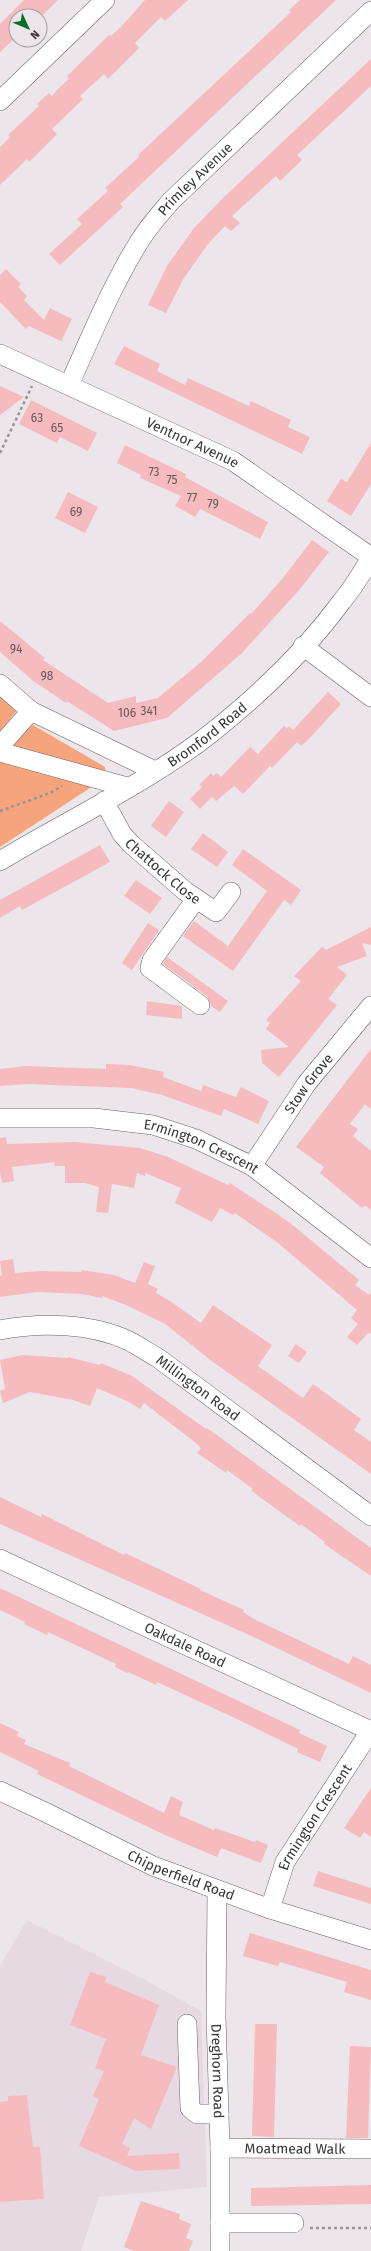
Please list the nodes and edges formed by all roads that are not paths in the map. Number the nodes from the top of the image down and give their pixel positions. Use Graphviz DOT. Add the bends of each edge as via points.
graph roads {
  1 [pos="105,0"];
  2 [pos="371,11"];
  3 [pos="0,101"];
  4 [pos="0,354"];
  5 [pos="69,385"];
  6 [pos="371,558"];
  7 [pos="304,646"];
  8 [pos="0,684"];
  9 [pos="371,697"];
  10 [pos="31,711"];
  11 [pos="0,746"];
  12 [pos="0,752"];
  13 [pos="155,772"];
  14 [pos="127,787"];
  15 [pos="104,801"];
  16 [pos="0,861"];
  17 [pos="231,892"];
  18 [pos="196,899"];
  19 [pos="200,1005"];
  20 [pos="371,1006"];
  21 [pos="0,1118"];
  22 [pos="252,1166"];
  23 [pos="371,1258"];
  24 [pos="0,1330"];
  25 [pos="371,1516"];
  26 [pos="0,1559"];
  27 [pos="371,1730"];
  28 [pos="0,1791"];
  29 [pos="217,1891"];
  30 [pos="270,1909"];
  31 [pos="371,1940"];
  32 [pos="187,2024"];
  33 [pos="219,2114"];
  34 [pos="220,2148"];
  35 [pos="371,2149"];
  36 [pos="220,2223"];
  37 [pos="294,2223"];
  38 [pos="220,2251"];
  1 -- 3 [label="street"];
  2 -- 5 [label="street, Primley Avenue" via="171,201 154,221 123,269"];
  4 -- 5 [label="street, Ventnor Avenue"];
  5 -- 6 [label="street, Ventnor Avenue" via="233,461"];
  6 -- 7 [label="street, Bromford Road" via="342,602"];
  7 -- 9 [label="street"];
  7 -- 13 [label="street, Bromford Road" via="263,689 209,735"];
  8 -- 10 [label="street"];
  10 -- 11 [label="street"];
  10 -- 13 [label="street"];
  12 -- 14 [label="street"];
  13 -- 14 [label="street, Bromford Road"];
  14 -- 15 [label="street, Bromford Road"];
  15 -- 16 [label="street, Bromford Road"];
  15 -- 18 [label="street, Chattock Close" via="122,834 131,844"];
  17 -- 18 [label="street, Chattock Close" via="216,912"];
  18 -- 19 [label="street" via="152,960 150,968"];
  20 -- 22 [label="street, Stow Grove" via="307,1083"];
  21 -- 22 [label="street, Ermington Crescent" via="94,1118 153,1125 196,1139"];
  22 -- 23 [label="street, Ermington Crescent"];
  24 -- 25 [label="street, Millington Road" via="34,1325 79,1327 128,1341 158,1358"];
  26 -- 27 [label="street, Oakdale Road"];
  27 -- 30 [label="street, Ermington Crescent" via="286,1862"];
  28 -- 29 [label="street, Chipperfield Road" via="153,1866"];
  29 -- 30 [label="street, Chipperfield Road"];
  29 -- 33 [label="street, Dreghorn Road" via="216,2017"];
  30 -- 31 [label="street, Chipperfield Road"];
  32 -- 33 [label="street" via="190,2108 197,2114"];
  33 -- 34 [label="street, Dreghorn Road"];
  34 -- 35 [label="street, Moatmead Walk"];
  34 -- 36 [label="street, Dreghorn Road"];
  36 -- 37 [label="street"];
  36 -- 38 [label="street, Dreghorn Road"];
}
